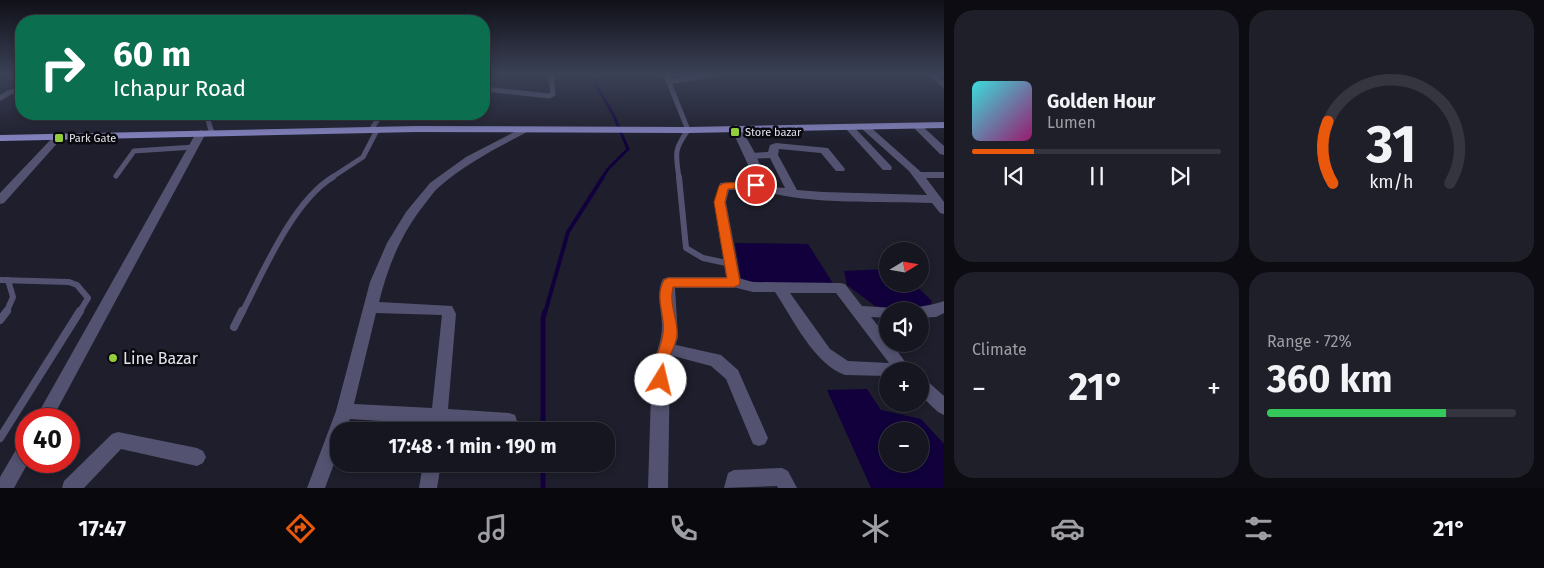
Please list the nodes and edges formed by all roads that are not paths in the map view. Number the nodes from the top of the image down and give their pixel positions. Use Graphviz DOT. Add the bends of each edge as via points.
graph roads {
  1 [pos="675,98"];
  2 [pos="206,120"];
  3 [pos="378,120"];
  4 [pos="944,125"];
  5 [pos="917,126"];
  6 [pos="849,127"];
  7 [pos="865,127"];
  8 [pos="736,128"];
  9 [pos="374,130"];
  10 [pos="524,130"];
  11 [pos="688,130"];
  12 [pos="206,133"];
  13 [pos="58,137"];
  14 [pos="0,138"];
  15 [pos="194,147"];
  16 [pos="944,152"];
  17 [pos="773,155"];
  18 [pos="750,156"];
  19 [pos="887,168"];
  20 [pos="840,169"];
  21 [pos="918,175"];
  22 [pos="944,175"];
  23 [pos="116,176"];
  24 [pos="756,185"];
  25 [pos="793,193"];
  26 [pos="937,196"];
  27 [pos="0,200"];
  28 [pos="944,210"];
  29 [pos="731,264"];
  30 [pos="4,280"];
  31 [pos="734,282"];
  32 [pos="779,287"];
  33 [pos="372,306"];
  34 [pos="944,307"];
  35 [pos="857,311"];
  36 [pos="879,312"];
  37 [pos="929,312"];
  38 [pos="0,320"];
  39 [pos="234,327"];
  40 [pos="667,349"];
  41 [pos="896,362"];
  42 [pos="879,370"];
  43 [pos="929,394"];
  44 [pos="944,406"];
  45 [pos="49,408"];
  46 [pos="344,411"];
  47 [pos="509,421"];
  48 [pos="424,422"];
  49 [pos="439,422"];
  50 [pos="486,422"];
  51 [pos="0,438"];
  52 [pos="758,438"];
  53 [pos="197,457"];
  54 [pos="15,468"];
  55 [pos="431,472"];
  56 [pos="316,487"];
  57 [pos="4,488"];
  58 [pos="71,488"];
  59 [pos="428,488"];
  60 [pos="658,488"];
  61 [pos="734,488"];
  62 [pos="788,488"];
  1 -- 11 [label="lane"];
  2 -- 12 [label="lane"];
  3 -- 9 [label="lane"];
  4 -- 5 [label="main road"];
  5 -- 7 [label="main road"];
  5 -- 16 [label="street"];
  6 -- 7 [label="main road"];
  6 -- 8 [label="main road"];
  6 -- 19 [label="street"];
  7 -- 21 [label="street"];
  8 -- 11 [label="main road"];
  8 -- 18 [label="street"];
  9 -- 10 [label="main road"];
  9 -- 12 [label="main road"];
  9 -- 39 [label="lane" via="365,155 312,193"];
  10 -- 11 [label="main road"];
  10 -- 33 [label="street" via="470,159 434,184 391,246"];
  11 -- 29 [label="lane" via="676,152 686,248 703,258"];
  12 -- 13 [label="main road"];
  12 -- 15 [label="street"];
  13 -- 14 [label="main road"];
  13 -- 27 [label="street"];
  15 -- 23 [label="lane" via="134,151"];
  15 -- 45 [label="street"];
  17 -- 18 [label="street"];
  17 -- 20 [label="street" via="776,146 819,149 826,152"];
  17 -- 25 [label="street"];
  18 -- 24 [label="street" via="756,170"];
  21 -- 22 [label="street"];
  21 -- 26 [label="street"];
  24 -- 25 [label="street"];
  24 -- 29 [label="street" via="724,186 720,202"];
  25 -- 26 [label="street"];
  26 -- 28 [label="street"];
  29 -- 31 [label="street"];
  30 -- 38 [label="lane" via="14,290 14,298"];
  30 -- 51 [label="lane" via="69,282 77,285 88,298"];
  31 -- 32 [label="street" via="753,287"];
  31 -- 40 [label="street" via="668,283 665,296 671,332"];
  32 -- 35 [label="street" via="840,288"];
  32 -- 42 [label="street" via="834,362 845,368"];
  33 -- 46 [label="street"];
  33 -- 49 [label="street" via="447,310 450,314"];
  34 -- 37 [label="street"];
  35 -- 36 [label="street"];
  35 -- 41 [label="street"];
  40 -- 52 [label="street" via="716,360 732,375"];
  40 -- 60 [label="street" via="661,363"];
  43 -- 44 [label="street"];
  46 -- 48 [label="street"];
  46 -- 56 [label="street"];
  47 -- 50 [label="street"];
  53 -- 58 [label="street" via="118,440"];
  54 -- 57 [label="street"];
  55 -- 59 [label="street"];
  61 -- 62 [label="street" via="734,479 782,477"];
}
